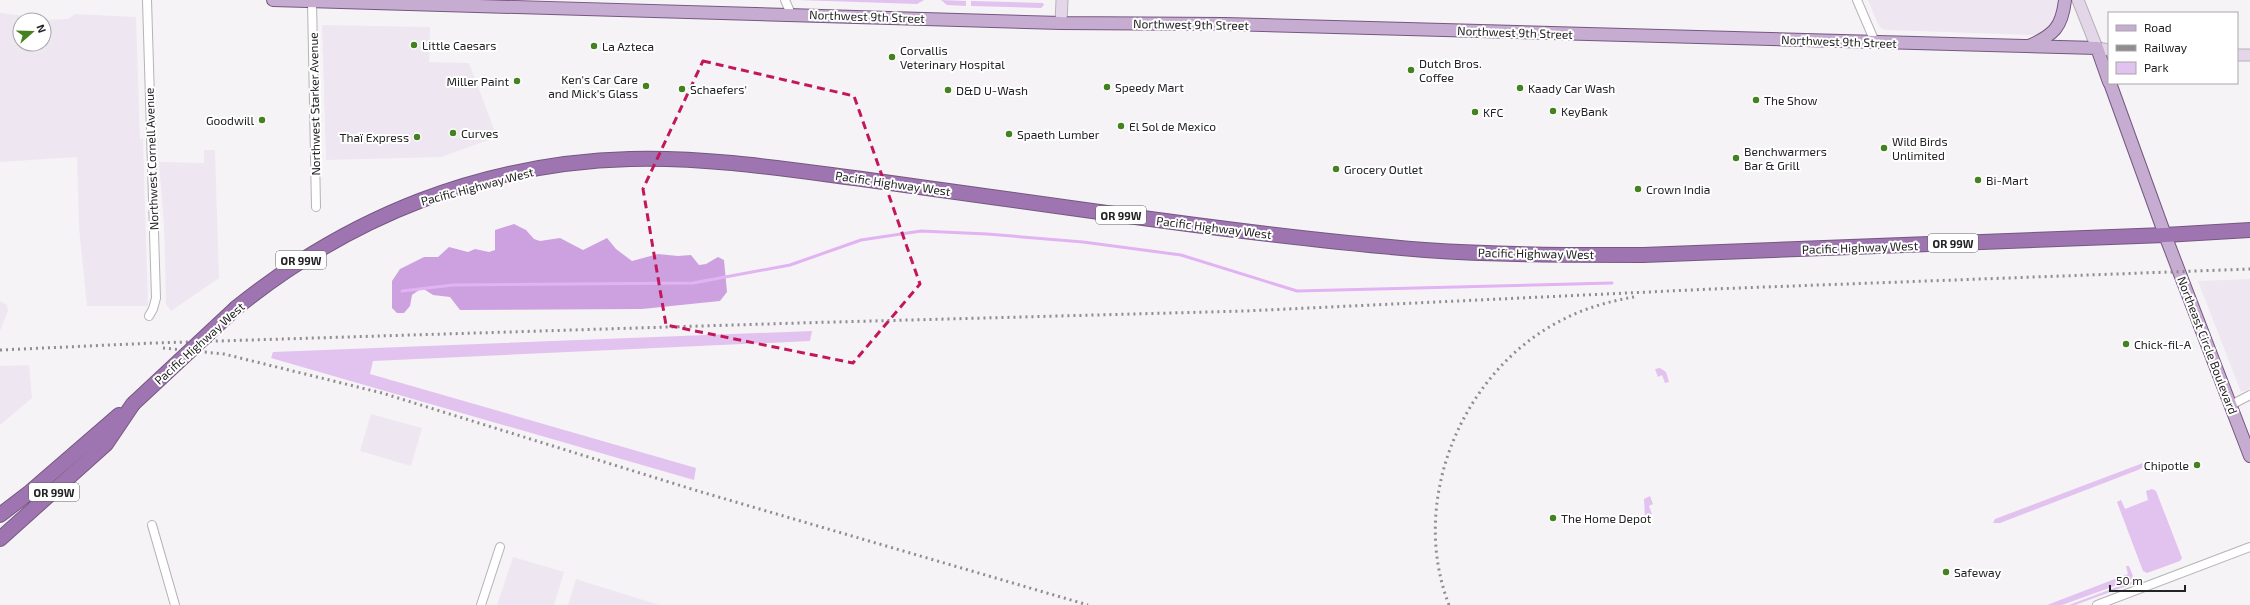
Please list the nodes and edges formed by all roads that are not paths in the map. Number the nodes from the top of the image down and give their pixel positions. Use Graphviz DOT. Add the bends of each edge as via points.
graph roads {
  1 [pos="147,0"];
  2 [pos="273,0"];
  3 [pos="785,0"];
  4 [pos="1062,0"];
  5 [pos="1857,0"];
  6 [pos="2065,0"];
  7 [pos="2078,0"];
  8 [pos="312,1"];
  9 [pos="445,2"];
  10 [pos="791,14"];
  11 [pos="1061,23"];
  12 [pos="1875,42"];
  13 [pos="2027,47"];
  14 [pos="2103,49"];
  15 [pos="2238,55"];
  16 [pos="2250,55"];
  17 [pos="2108,76"];
  18 [pos="2110,84"];
  19 [pos="316,207"];
  20 [pos="2250,230"];
  21 [pos="2165,235"];
  22 [pos="149,316"];
  23 [pos="2250,395"];
  24 [pos="133,404"];
  25 [pos="2231,405"];
  26 [pos="2250,456"];
  27 [pos="0,515"];
  28 [pos="152,524"];
  29 [pos="0,539"];
  30 [pos="500,547"];
  31 [pos="2250,547"];
  32 [pos="175,605"];
  33 [pos="480,605"];
  34 [pos="2097,605"];
  1 -- 22 [label="street, Northwest Cornell Avenue" via="156,298"];
  2 -- 8 [label="main road, Northwest 9th Street"];
  3 -- 10 [label="street"];
  4 -- 11 [label="main road"];
  5 -- 12 [label="street"];
  6 -- 13 [label="main road" via="2058,27 2041,41"];
  7 -- 14 [label="main road"];
  8 -- 9 [label="main road, Northwest 9th Street"];
  8 -- 19 [label="street, Northwest Starker Avenue"];
  9 -- 10 [label="main road, Northwest 9th Street"];
  10 -- 11 [label="main road, Northwest 9th Street"];
  11 -- 12 [label="main road, Northwest 9th Street" via="1225,24"];
  12 -- 13 [label="main road, Northwest 9th Street"];
  13 -- 14 [label="main road, Northwest 9th Street"];
  14 -- 17 [label="main road, Northeast Circle Boulevard"];
  15 -- 16 [label="main road"];
  18 -- 21 [label="main road, Northeast Circle Boulevard"];
  20 -- 21 [label="highway, Pacific Highway West / OR 99W"];
  21 -- 24 [label="highway, Pacific Highway West / OR 99W, bridge" via="1643,254 1569,255 1428,250 1267,234 778,168 689,160 595,161 486,180 410,204 370,221 317,249 269,281 236,308"];
  21 -- 25 [label="main road, Northeast Circle Boulevard"];
  23 -- 25 [label="street"];
  24 -- 27 [label="highway, OR 99W"];
  24 -- 29 [label="highway, OR 99W" via="106,444"];
  25 -- 26 [label="main road, Northeast Circle Boulevard"];
  28 -- 32 [label="street"];
  30 -- 33 [label="street"];
  31 -- 34 [label="street"];
}
